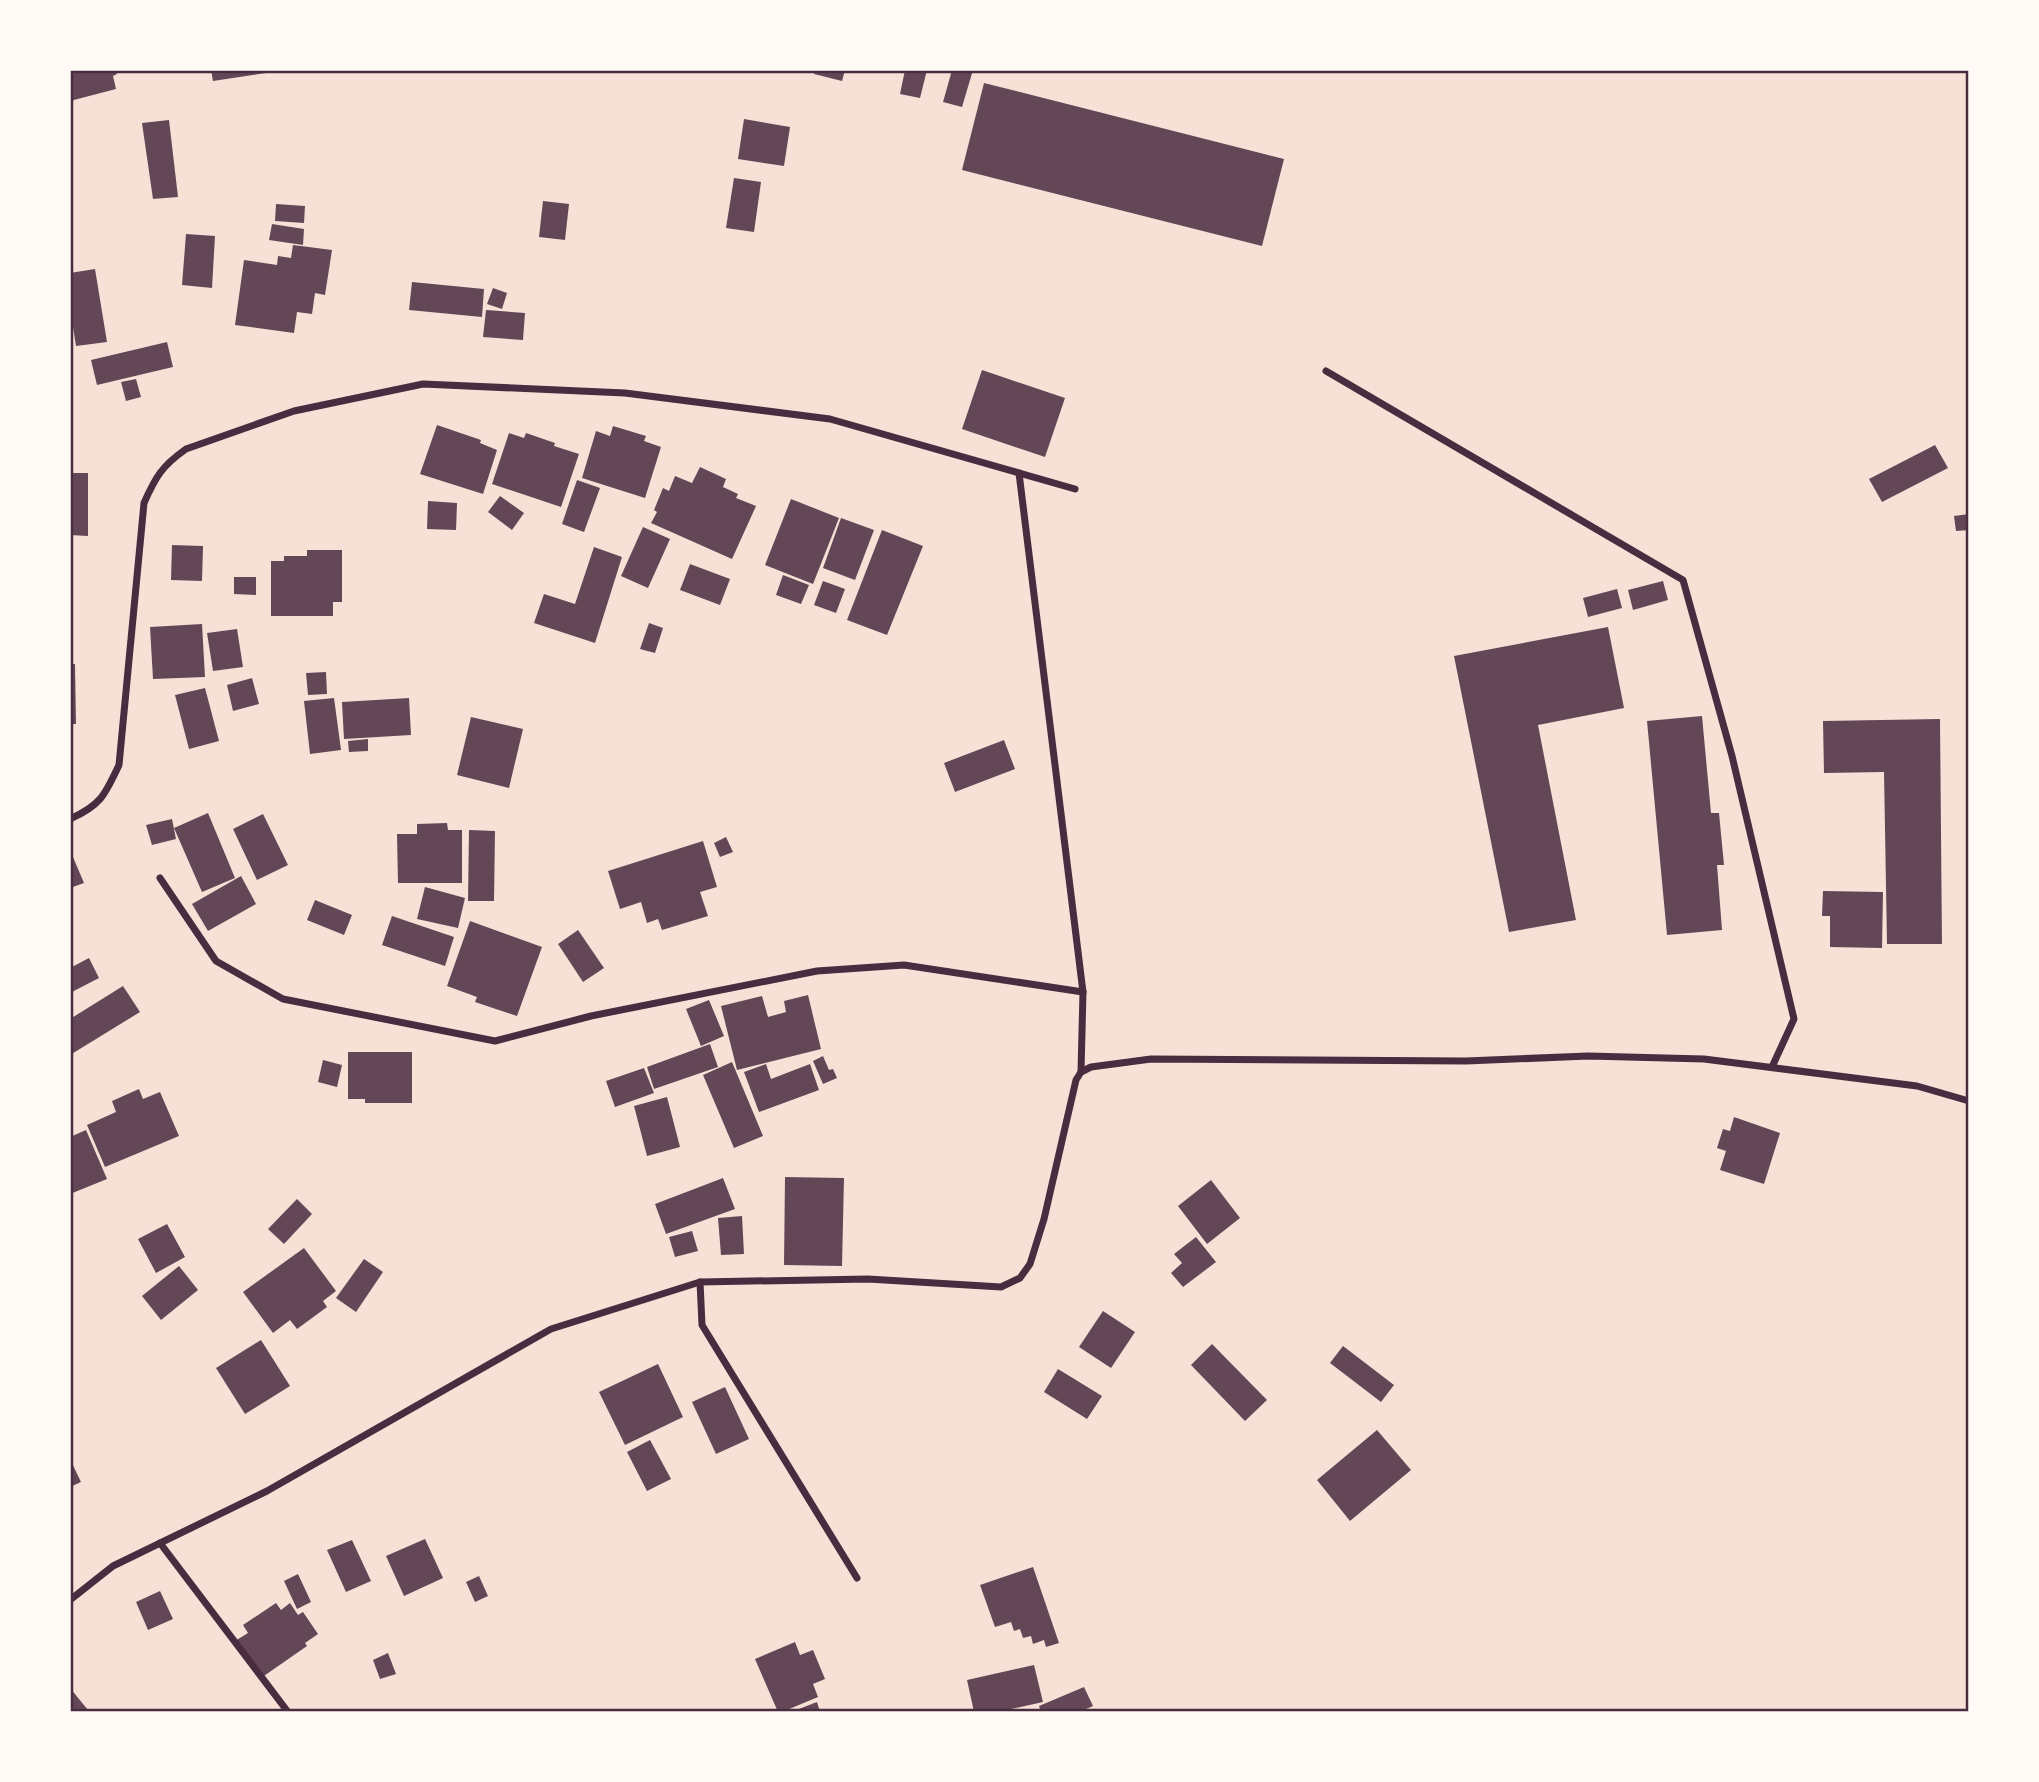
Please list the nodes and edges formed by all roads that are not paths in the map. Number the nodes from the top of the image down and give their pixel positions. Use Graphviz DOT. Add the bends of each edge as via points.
graph roads {
  1 [pos="1326,370"];
  2 [pos="1019,473"];
  3 [pos="1075,489"];
  4 [pos="70,819"];
  5 [pos="160,878"];
  6 [pos="1083,992"];
  7 [pos="1772,1067"];
  8 [pos="1082,1072"];
  9 [pos="1969,1101"];
  10 [pos="700,1282"];
  11 [pos="160,1543"];
  12 [pos="857,1578"];
  13 [pos="70,1600"];
  14 [pos="288,1712"];
  1 -- 7 [label="street" via="1683,580 1732,756 1794,1019"];
  2 -- 3 [label="street"];
  2 -- 4 [label="street" via="830,419 625,393 423,384 294,411 186,449 156,475 144,503 119,765 105,796 89,811"];
  2 -- 6 [label="street"];
  5 -- 6 [label="street" via="216,961 283,999 495,1041 591,1016 817,971 904,965"];
  6 -- 8 [label="street"];
  7 -- 8 [label="street" via="1704,1059 1588,1056 1466,1061 1151,1059 1100,1065"];
  7 -- 9 [label="street" via="1917,1086"];
  8 -- 10 [label="street" via="1076,1080 1044,1219 1030,1264 1020,1278 1000,1287 868,1279"];
  10 -- 11 [label="street" via="551,1329 267,1490"];
  10 -- 12 [label="street" via="702,1325"];
  11 -- 13 [label="street" via="113,1566"];
  11 -- 14 [label="street"];
}
